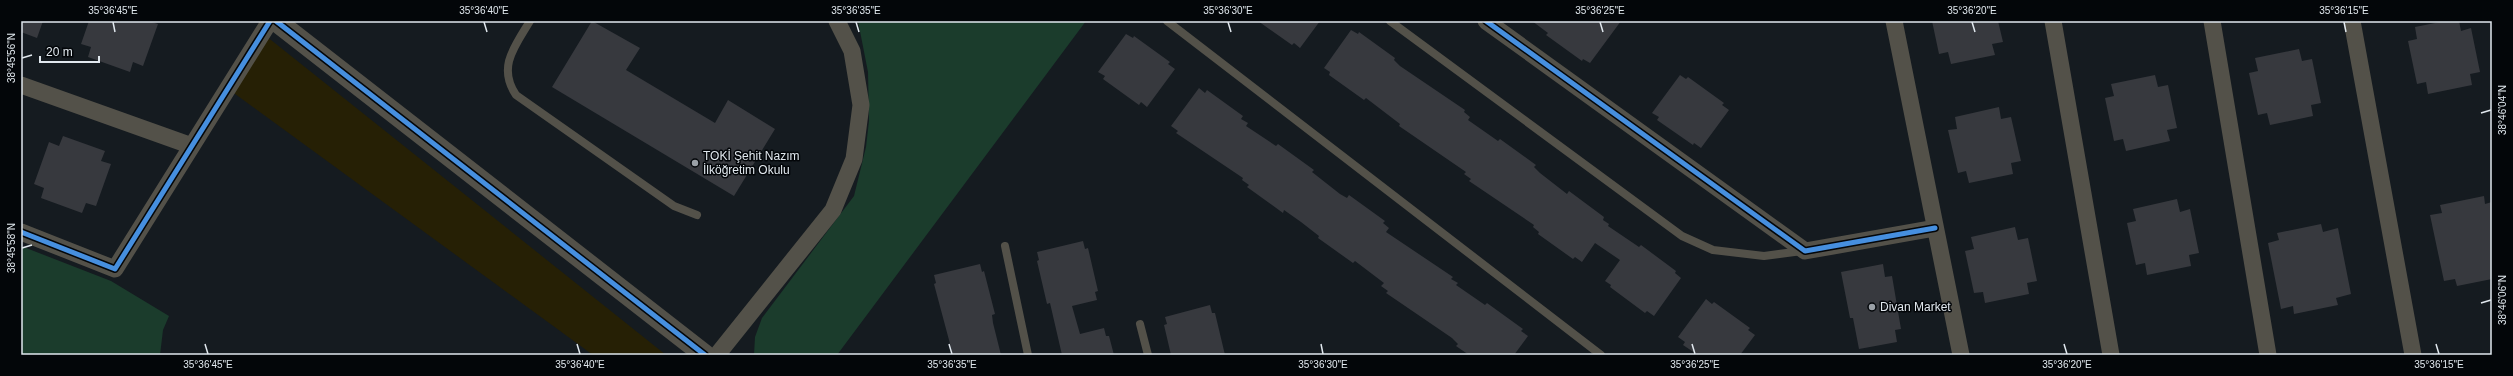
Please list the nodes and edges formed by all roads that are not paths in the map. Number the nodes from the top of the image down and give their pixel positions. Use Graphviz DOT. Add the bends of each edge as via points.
graph roads {
  1 [pos="270,21"];
  2 [pos="276,21"];
  3 [pos="530,21"];
  4 [pos="838,21"];
  5 [pos="1167,21"];
  6 [pos="1390,21"];
  7 [pos="1486,21"];
  8 [pos="1894,21"];
  9 [pos="2053,21"];
  10 [pos="2212,21"];
  11 [pos="2352,21"];
  12 [pos="21,85"];
  13 [pos="192,146"];
  14 [pos="698,215"];
  15 [pos="1935,228"];
  16 [pos="21,232"];
  17 [pos="1005,246"];
  18 [pos="1805,251"];
  19 [pos="1140,324"];
  20 [pos="705,355"];
  21 [pos="717,355"];
  22 [pos="1028,355"];
  23 [pos="1148,355"];
  24 [pos="1601,355"];
  25 [pos="1962,355"];
  26 [pos="2111,355"];
  27 [pos="2268,355"];
  28 [pos="2413,355"];
  1 -- 13 [label="street"];
  2 -- 20 [label="street"];
  3 -- 14 [label="lane" via="507,62 508,80 516,95 674,206"];
  4 -- 21 [label="street" via="852,50 861,105 854,159 833,210"];
  5 -- 24 [label="lane"];
  6 -- 18 [label="lane" via="1682,236 1713,250 1764,256"];
  7 -- 18 [label="street"];
  8 -- 15 [label="street"];
  9 -- 26 [label="street"];
  10 -- 27 [label="street"];
  11 -- 28 [label="street"];
  12 -- 13 [label="street"];
  13 -- 16 [label="street" via="115,269"];
  15 -- 18 [label="street"];
  15 -- 25 [label="street"];
  17 -- 22 [label="lane"];
  19 -- 23 [label="lane"];
}
